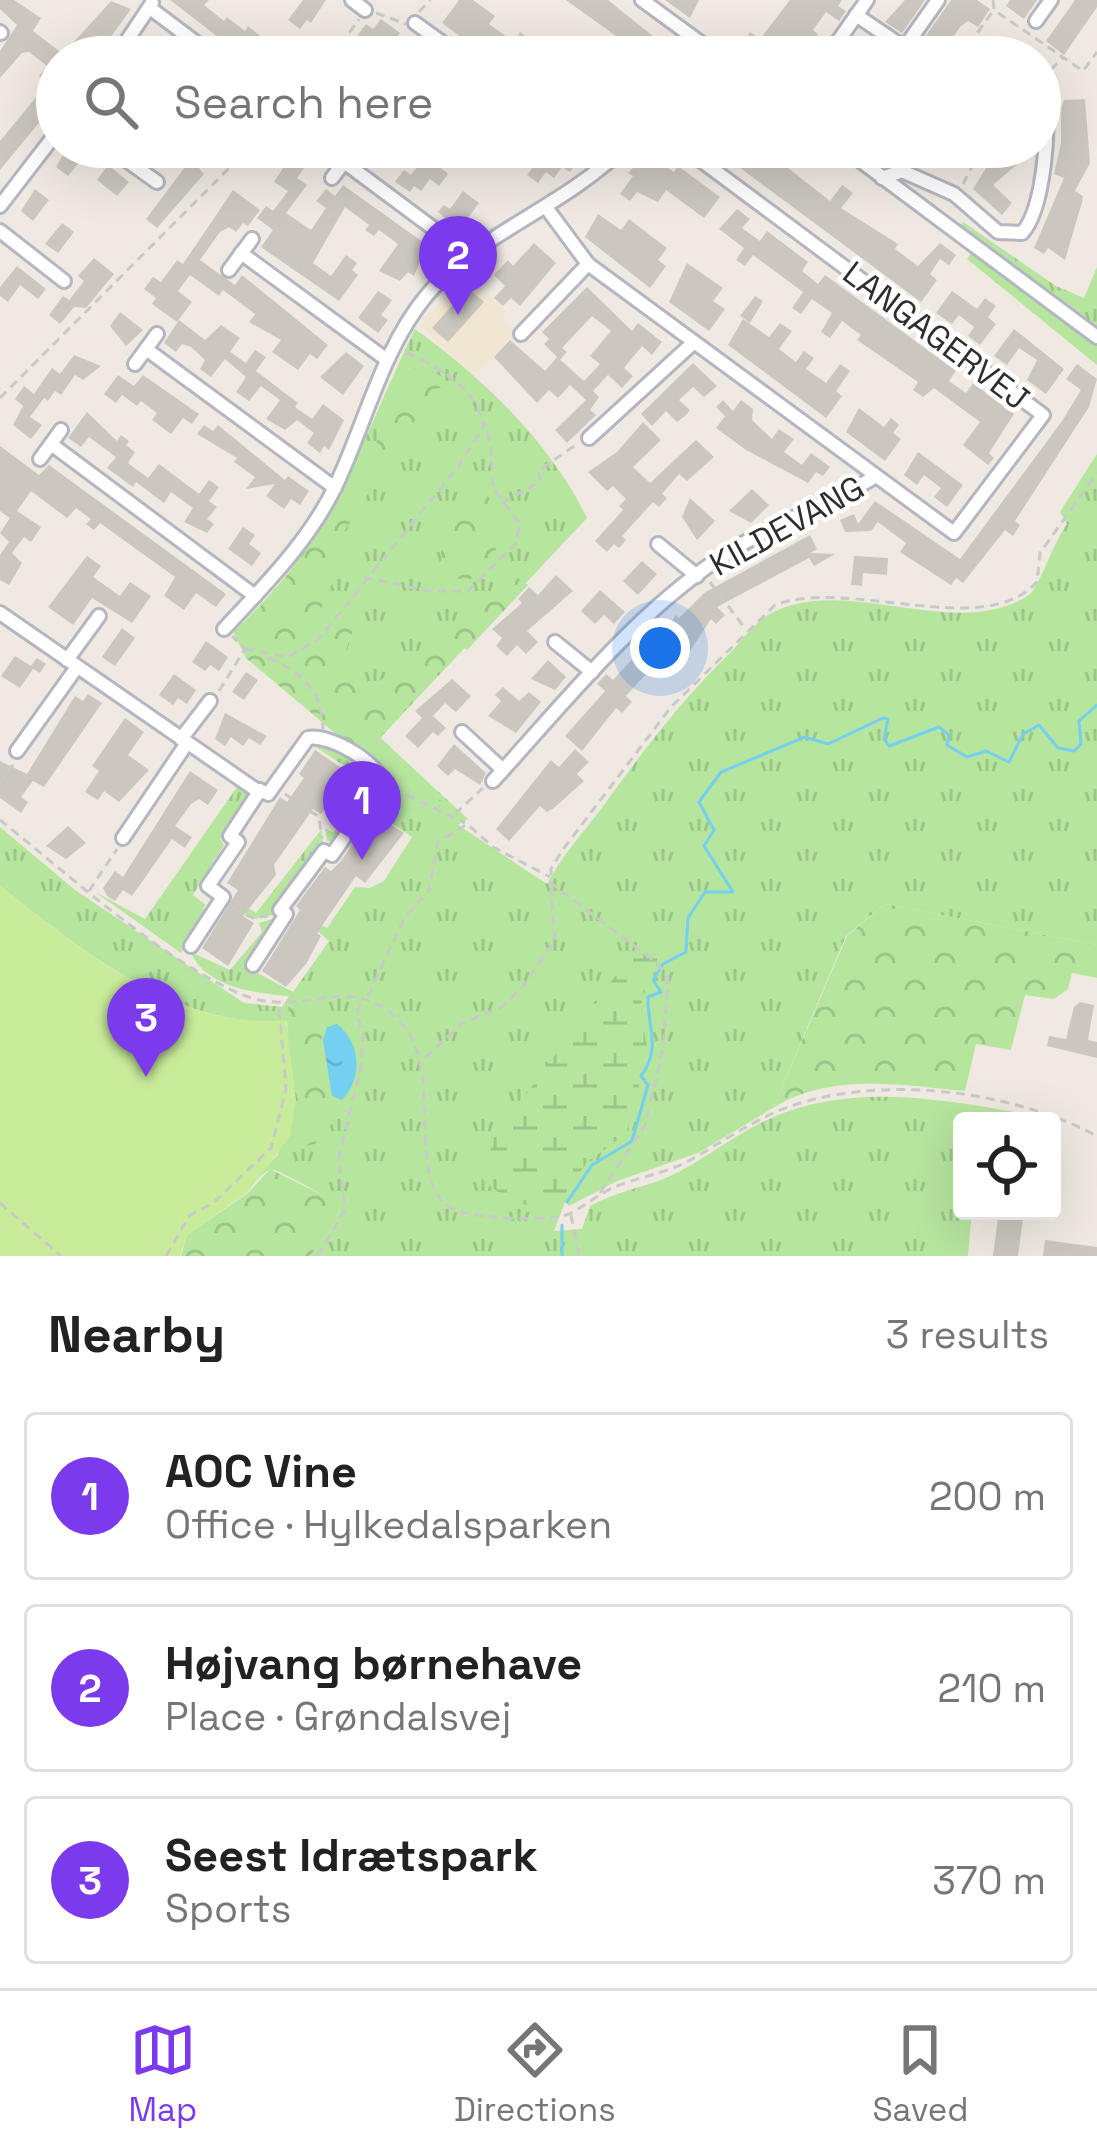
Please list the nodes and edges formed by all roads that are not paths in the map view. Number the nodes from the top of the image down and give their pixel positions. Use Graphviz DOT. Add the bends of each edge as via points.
graph roads {
  1 [pos="352,0"];
  2 [pos="642,0"];
  3 [pos="867,0"];
  4 [pos="938,0"];
  5 [pos="1051,0"];
  6 [pos="152,4"];
  7 [pos="365,10"];
  8 [pos="856,15"];
  9 [pos="1036,21"];
  10 [pos="415,23"];
  11 [pos="130,36"];
  12 [pos="190,36"];
  13 [pos="433,36"];
  14 [pos="683,36"];
  15 [pos="841,36"];
  16 [pos="882,36"];
  17 [pos="912,36"];
  18 [pos="36,159"];
  19 [pos="138,168"];
  20 [pos="340,168"];
  21 [pos="352,168"];
  22 [pos="603,168"];
  23 [pos="710,168"];
  24 [pos="869,168"];
  25 [pos="902,168"];
  26 [pos="1040,168"];
  27 [pos="902,171"];
  28 [pos="332,178"];
  29 [pos="882,178"];
  30 [pos="157,182"];
  31 [pos="0,206"];
  32 [pos="548,210"];
  33 [pos="0,231"];
  34 [pos="252,239"];
  35 [pos="241,253"];
  36 [pos="469,255"];
  37 [pos="587,264"];
  38 [pos="229,270"];
  39 [pos="64,281"];
  40 [pos="158,334"];
  41 [pos="521,334"];
  42 [pos="1097,337"];
  43 [pos="693,343"];
  44 [pos="146,349"];
  45 [pos="391,354"];
  46 [pos="135,364"];
  47 [pos="61,430"];
  48 [pos="589,438"];
  49 [pos="51,444"];
  50 [pos="40,459"];
  51 [pos="876,476"];
  52 [pos="334,488"];
  53 [pos="658,544"];
  54 [pos="697,576"];
  55 [pos="255,596"];
  56 [pos="0,614"];
  57 [pos="99,616"];
  58 [pos="224,628"];
  59 [pos="555,642"];
  60 [pos="72,663"];
  61 [pos="592,672"];
  62 [pos="210,701"];
  63 [pos="462,732"];
  64 [pos="184,741"];
  65 [pos="17,751"];
  66 [pos="259,793"];
  67 [pos="123,838"];
  68 [pos="191,946"];
  69 [pos="254,965"];
  1 -- 7 [label="street"];
  2 -- 14 [label="street"];
  3 -- 8 [label="street"];
  4 -- 17 [label="street"];
  5 -- 9 [label="street"];
  6 -- 11 [label="street"];
  6 -- 12 [label="street"];
  8 -- 15 [label="street"];
  8 -- 16 [label="street"];
  10 -- 13 [label="street"];
  18 -- 31 [label="street"];
  19 -- 30 [label="street"];
  20 -- 28 [label="street"];
  21 -- 36 [label="street"];
  22 -- 32 [label="street"];
  23 -- 51 [label="street, LANGAGERVEJ" via="1043,415 954,533"];
  24 -- 29 [label="street"];
  25 -- 27 [label="street"];
  26 -- 27 [label="street" via="1036,207 1017,236"];
  27 -- 29 [label="street"];
  29 -- 42 [label="street"];
  32 -- 36 [label="street"];
  32 -- 37 [label="street, LANGAGERVEJ"];
  33 -- 39 [label="street"];
  34 -- 35 [label="street"];
  35 -- 38 [label="street"];
  35 -- 45 [label="street"];
  36 -- 45 [label="street" via="425,297"];
  37 -- 41 [label="street"];
  37 -- 43 [label="street, LANGAGERVEJ"];
  40 -- 44 [label="street"];
  43 -- 48 [label="street"];
  43 -- 51 [label="street, LANGAGERVEJ"];
  44 -- 46 [label="street"];
  44 -- 52 [label="street"];
  45 -- 52 [label="street"];
  47 -- 49 [label="street"];
  49 -- 50 [label="street"];
  49 -- 55 [label="street"];
  51 -- 54 [label="street, KILDEVANG"];
  52 -- 55 [label="street"];
  53 -- 54 [label="street, KILDEVANG"];
  54 -- 61 [label="street, KILDEVANG"];
  55 -- 58 [label="street"];
  56 -- 60 [label="street"];
  57 -- 60 [label="street"];
  59 -- 61 [label="street"];
  60 -- 64 [label="street"];
  60 -- 65 [label="street"];
  61 -- 63 [label="street, KILDEVANG" via="498,776"];
  62 -- 64 [label="street"];
  64 -- 66 [label="street"];
  64 -- 67 [label="street"];
  66 -- 68 [label="street" via="208,886 223,897"];
  66 -- 69 [label="street" via="268,794 308,738 322,737 374,767 382,783 332,855 324,851 280,910 286,914"];
}
